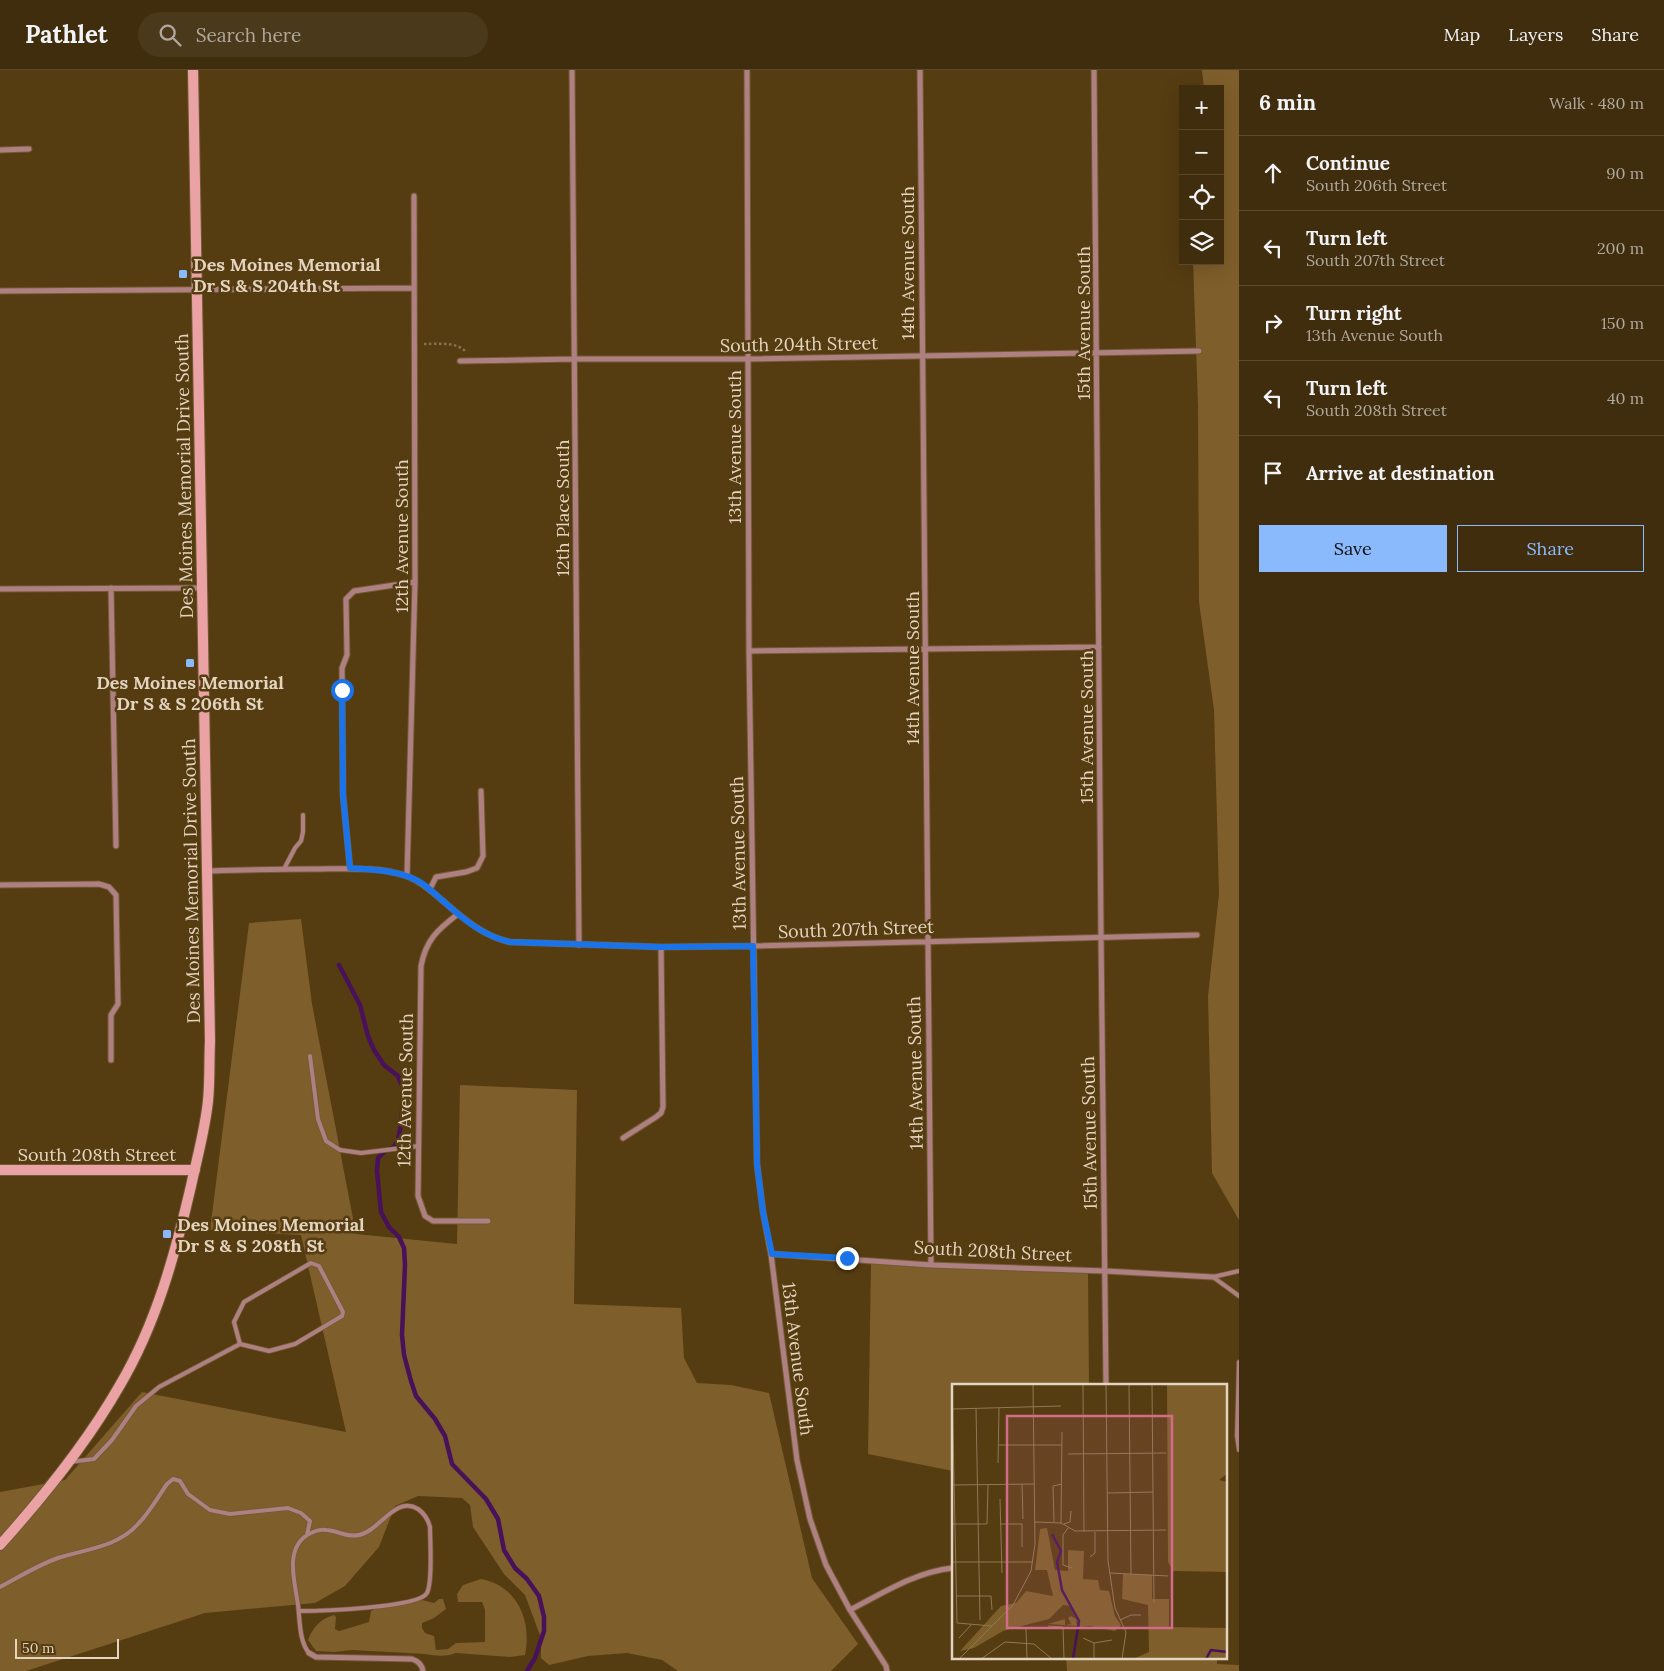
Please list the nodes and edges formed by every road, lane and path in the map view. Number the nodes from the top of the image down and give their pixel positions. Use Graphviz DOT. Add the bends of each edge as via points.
graph roads {
  1 [pos="193,70"];
  2 [pos="572,70"];
  3 [pos="747,70"];
  4 [pos="920,70"];
  5 [pos="1094,70"];
  6 [pos="29,149"];
  7 [pos="0,150"];
  8 [pos="414,196"];
  9 [pos="414,288"];
  10 [pos="197,290"];
  11 [pos="0,291"];
  12 [pos="414,344"];
  13 [pos="1199,351"];
  14 [pos="1097,354"];
  15 [pos="922,356"];
  16 [pos="575,359"];
  17 [pos="747,359"];
  18 [pos="460,361"];
  19 [pos="473,361"];
  20 [pos="415,582"];
  21 [pos="110,588"];
  22 [pos="201,588"];
  23 [pos="0,589"];
  24 [pos="1099,647"];
  25 [pos="926,649"];
  26 [pos="749,650"];
  27 [pos="481,791"];
  28 [pos="302,815"];
  29 [pos="116,846"];
  30 [pos="350,868"];
  31 [pos="284,869"];
  32 [pos="207,871"];
  33 [pos="407,876"];
  34 [pos="0,884"];
  35 [pos="430,889"];
  36 [pos="458,914"];
  37 [pos="1197,935"];
  38 [pos="1101,936"];
  39 [pos="927,941"];
  40 [pos="579,945"];
  41 [pos="753,946"];
  42 [pos="661,947"];
  43 [pos="310,1056"];
  44 [pos="111,1060"];
  45 [pos="623,1138"];
  46 [pos="419,1146"];
  47 [pos="0,1170"];
  48 [pos="195,1170"];
  49 [pos="488,1221"];
  50 [pos="772,1254"];
  51 [pos="930,1265"];
  52 [pos="1105,1271"];
  53 [pos="1239,1271"];
  54 [pos="1213,1277"];
  55 [pos="1239,1296"];
  56 [pos="240,1344"];
  57 [pos="1239,1362"];
  58 [pos="1106,1384"];
  59 [pos="1239,1450"];
  60 [pos="68,1463"];
  61 [pos="307,1535"];
  62 [pos="0,1545"];
  63 [pos="952,1568"];
  64 [pos="0,1587"];
  65 [pos="850,1610"];
  66 [pos="299,1611"];
  67 [pos="309,1653"];
  68 [pos="423,1668"];
  69 [pos="888,1671"];
  1 -- 10 [label="main road, Des Moines Memorial Drive South"];
  2 -- 16 [label="street, 12th Place South"];
  3 -- 17 [label="street, 13th Avenue South"];
  4 -- 15 [label="street, 14th Avenue South"];
  5 -- 14 [label="street, 15th Avenue South"];
  6 -- 7 [label="street"];
  8 -- 9 [label="street, 12th Avenue South"];
  9 -- 10 [label="street"];
  9 -- 12 [label="street, 12th Avenue South"];
  10 -- 11 [label="street"];
  10 -- 22 [label="main road, Des Moines Memorial Drive South"];
  12 -- 19 [label="path" via="462,348"];
  12 -- 20 [label="street, 12th Avenue South"];
  13 -- 14 [label="street, South 204th Street"];
  14 -- 15 [label="street, South 204th Street"];
  14 -- 24 [label="street, 15th Avenue South"];
  15 -- 17 [label="street, South 204th Street"];
  15 -- 25 [label="street, 14th Avenue South"];
  16 -- 17 [label="street, South 204th Street"];
  16 -- 19 [label="street, South 204th Street"];
  16 -- 40 [label="street, 12th Place South"];
  17 -- 26 [label="street, 13th Avenue South"];
  18 -- 19 [label="street, South 204th Street"];
  20 -- 30 [label="street" via="354,591 346,599 347,655 342,668 343,795"];
  20 -- 33 [label="street, 12th Avenue South"];
  21 -- 22 [label="street"];
  21 -- 23 [label="street"];
  21 -- 29 [label="street"];
  22 -- 32 [label="main road, Des Moines Memorial Drive South"];
  24 -- 25 [label="street"];
  24 -- 38 [label="street, 15th Avenue South"];
  25 -- 26 [label="street"];
  25 -- 39 [label="street, 14th Avenue South"];
  26 -- 41 [label="street, 13th Avenue South"];
  27 -- 35 [label="street" via="482,856 477,868 436,878"];
  28 -- 31 [label="lane" via="302,841"];
  30 -- 31 [label="street, South 207th Street"];
  30 -- 33 [label="street, South 207th Street"];
  31 -- 32 [label="street, South 207th Street"];
  32 -- 48 [label="main road, Des Moines Memorial Drive South" via="208,1100"];
  33 -- 35 [label="street, South 207th Street"];
  34 -- 44 [label="street" via="99,884 109,887 116,895 118,1004 112,1015"];
  35 -- 36 [label="street, South 207th Street"];
  36 -- 40 [label="street, South 207th Street" via="496,939"];
  36 -- 46 [label="street, 12th Avenue South" via="431,937 423,954"];
  37 -- 38 [label="street, South 207th Street"];
  38 -- 39 [label="street, South 207th Street"];
  38 -- 52 [label="street, 15th Avenue South"];
  39 -- 41 [label="street, South 207th Street"];
  39 -- 51 [label="street, 14th Avenue South"];
  40 -- 42 [label="street, South 207th Street"];
  41 -- 42 [label="street, South 207th Street"];
  41 -- 50 [label="street, 13th Avenue South" via="757,1164"];
  42 -- 45 [label="street" via="663,1107 656,1117"];
  43 -- 46 [label="lane" via="318,1119 326,1142 340,1150 361,1154"];
  46 -- 49 [label="street, 12th Avenue South" via="418,1196 426,1216 433,1221"];
  47 -- 48 [label="main road, South 208th Street"];
  48 -- 60 [label="main road, Des Moines Memorial Drive South" via="178,1242 151,1322 121,1384"];
  50 -- 51 [label="street, South 208th Street"];
  50 -- 65 [label="street, 13th Avenue South" via="797,1460 810,1519 826,1565"];
  51 -- 52 [label="street, South 208th Street"];
  52 -- 54 [label="street, South 208th Street"];
  52 -- 58 [label="street, 15th Avenue South"];
  53 -- 54 [label="lane"];
  54 -- 55 [label="lane"];
  56 -- 56 [label="lane" via="269,1351 295,1344 342,1316 343,1312 319,1266 311,1263 244,1302 234,1322"];
  56 -- 60 [label="lane" via="158,1387 136,1406 94,1459"];
  57 -- 59 [label="lane"];
  60 -- 62 [label="main road, Des Moines Memorial Drive South"];
  61 -- 64 [label="lane" via="310,1521 301,1513 288,1508 230,1514 210,1510 188,1494 180,1481 173,1479 138,1525 119,1539 57,1558"];
  61 -- 66 [label="lane" via="300,1540 294,1554 292,1572"];
  61 -- 66 [label="lane" via="327,1529 344,1535 360,1535 375,1528 398,1507 416,1508 424,1514 430,1527 429,1583 422,1598 409,1601 335,1611"];
  63 -- 65 [label="street" via="913,1577"];
  65 -- 69 [label="street, 13th Avenue South"];
  66 -- 67 [label="lane" via="304,1645"];
  67 -- 68 [label="street" via="316,1657 412,1659"];
}
